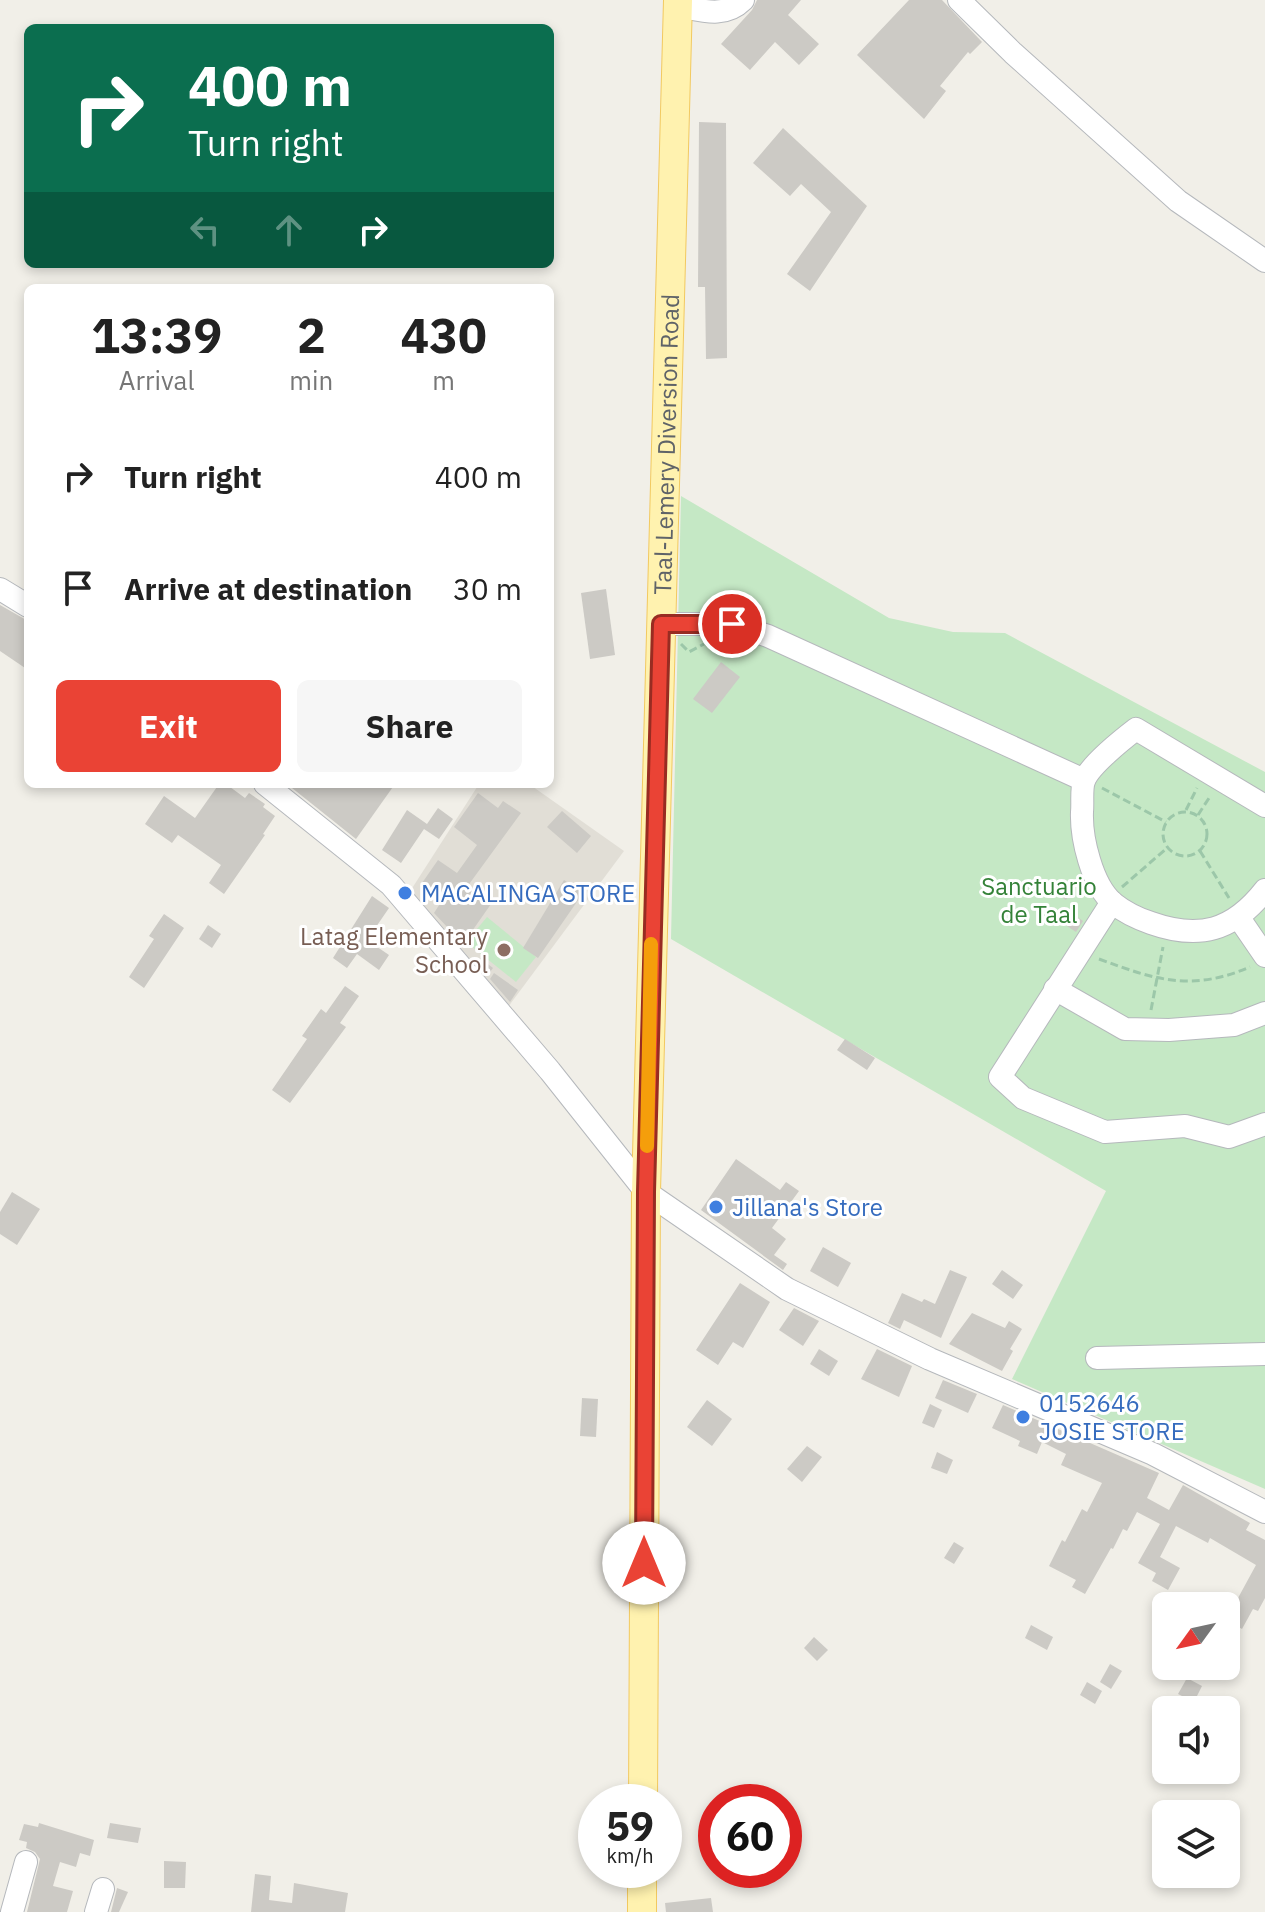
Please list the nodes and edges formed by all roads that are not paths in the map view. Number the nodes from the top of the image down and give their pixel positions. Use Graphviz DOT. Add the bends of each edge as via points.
graph roads {
  1 [pos="743,0"];
  2 [pos="959,0"];
  3 [pos="678,3"];
  4 [pos="1265,261"];
  5 [pos="0,589"];
  6 [pos="24,604"];
  7 [pos="661,624"];
  8 [pos="1089,787"];
  9 [pos="270,788"];
  10 [pos="1265,806"];
  11 [pos="1265,890"];
  12 [pos="1118,893"];
  13 [pos="1237,913"];
  14 [pos="1263,959"];
  15 [pos="1055,989"];
  16 [pos="1265,1013"];
  17 [pos="1265,1124"];
  18 [pos="646,1192"];
  19 [pos="1265,1354"];
  20 [pos="1097,1358"];
  21 [pos="1265,1512"];
  22 [pos="643,1784"];
  23 [pos="26,1862"];
  24 [pos="642,1888"];
  25 [pos="103,1889"];
  26 [pos="12,1912"];
  27 [pos="96,1912"];
  28 [pos="642,1912"];
  1 -- 3 [label="street" via="723,13"];
  2 -- 4 [label="street" via="1178,201"];
  3 -- 7 [label="main road, Taal-Lemery Diversion Road"];
  5 -- 6 [label="street"];
  7 -- 8 [label="street" via="732,624 768,636"];
  7 -- 18 [label="main road, Taal-Lemery Diversion Road"];
  8 -- 10 [label="street" via="1113,746 1136,729"];
  8 -- 12 [label="street" via="1081,831 1093,872"];
  9 -- 18 [label="street" via="391,885"];
  11 -- 13 [label="street"];
  12 -- 13 [label="street" via="1143,920 1178,932 1211,929"];
  12 -- 15 [label="street"];
  13 -- 14 [label="street"];
  15 -- 16 [label="street" via="1125,1029 1234,1025"];
  15 -- 17 [label="street" via="1000,1077 1023,1098 1105,1132 1185,1126 1229,1137"];
  18 -- 21 [label="street" via="787,1289 930,1359 1153,1454"];
  18 -- 22 [label="main road, Taal-Lemery Diversion Road"];
  19 -- 20 [label="street"];
  23 -- 26 [label="street"];
  24 -- 28 [label="main road"];
  25 -- 27 [label="street"];
}
